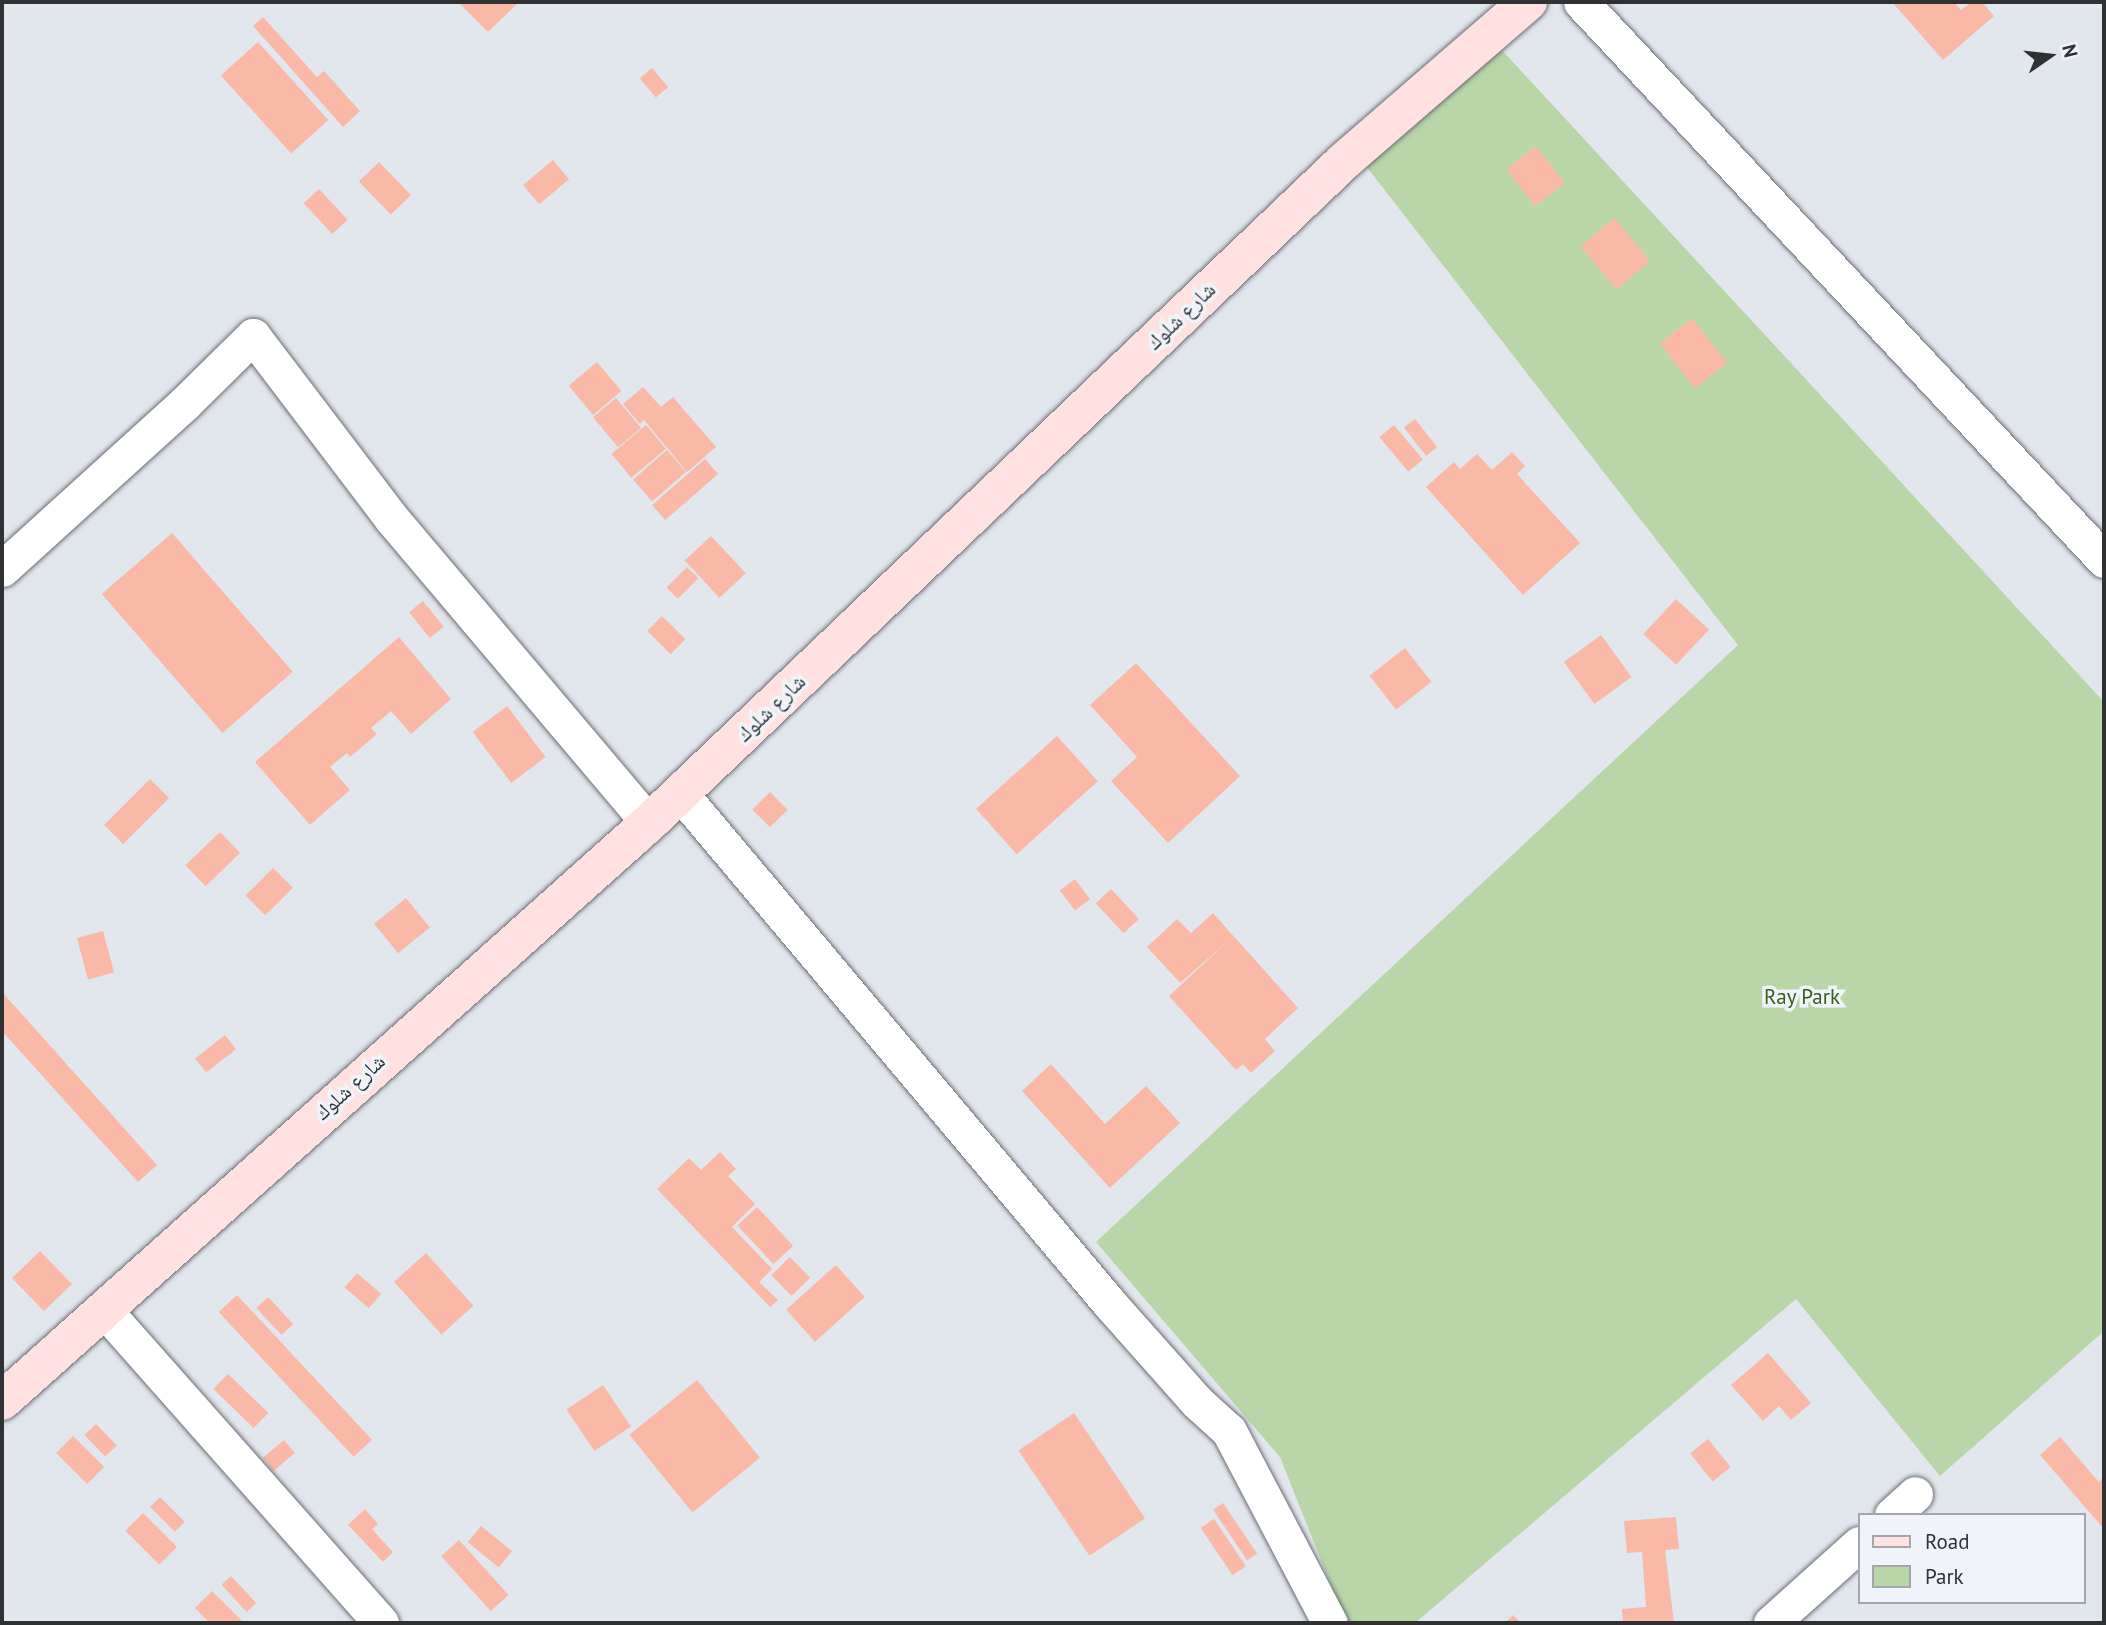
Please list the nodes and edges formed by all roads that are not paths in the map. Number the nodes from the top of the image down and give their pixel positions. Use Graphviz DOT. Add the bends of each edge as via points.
graph roads {
  1 [pos="1528,2"];
  2 [pos="1581,2"];
  3 [pos="2104,560"];
  4 [pos="2,569"];
  5 [pos="681,794"];
  6 [pos="649,823"];
  7 [pos="106,1312"];
  8 [pos="2,1401"];
  9 [pos="1857,1546"];
  10 [pos="381,1623"];
  11 [pos="1330,1623"];
  12 [pos="1772,1623"];
  1 -- 5 [label="street, شارع شلوك" via="1343,162"];
  2 -- 3 [label="street"];
  4 -- 6 [label="street" via="253,335 392,519"];
  5 -- 6 [label="street, شارع شلوك"];
  5 -- 11 [label="street" via="1110,1304 1197,1402 1229,1431"];
  6 -- 7 [label="street, شارع شلوك" via="350,1086"];
  7 -- 8 [label="street, شارع شلوك"];
  7 -- 10 [label="street"];
  9 -- 12 [label="street"];
}
